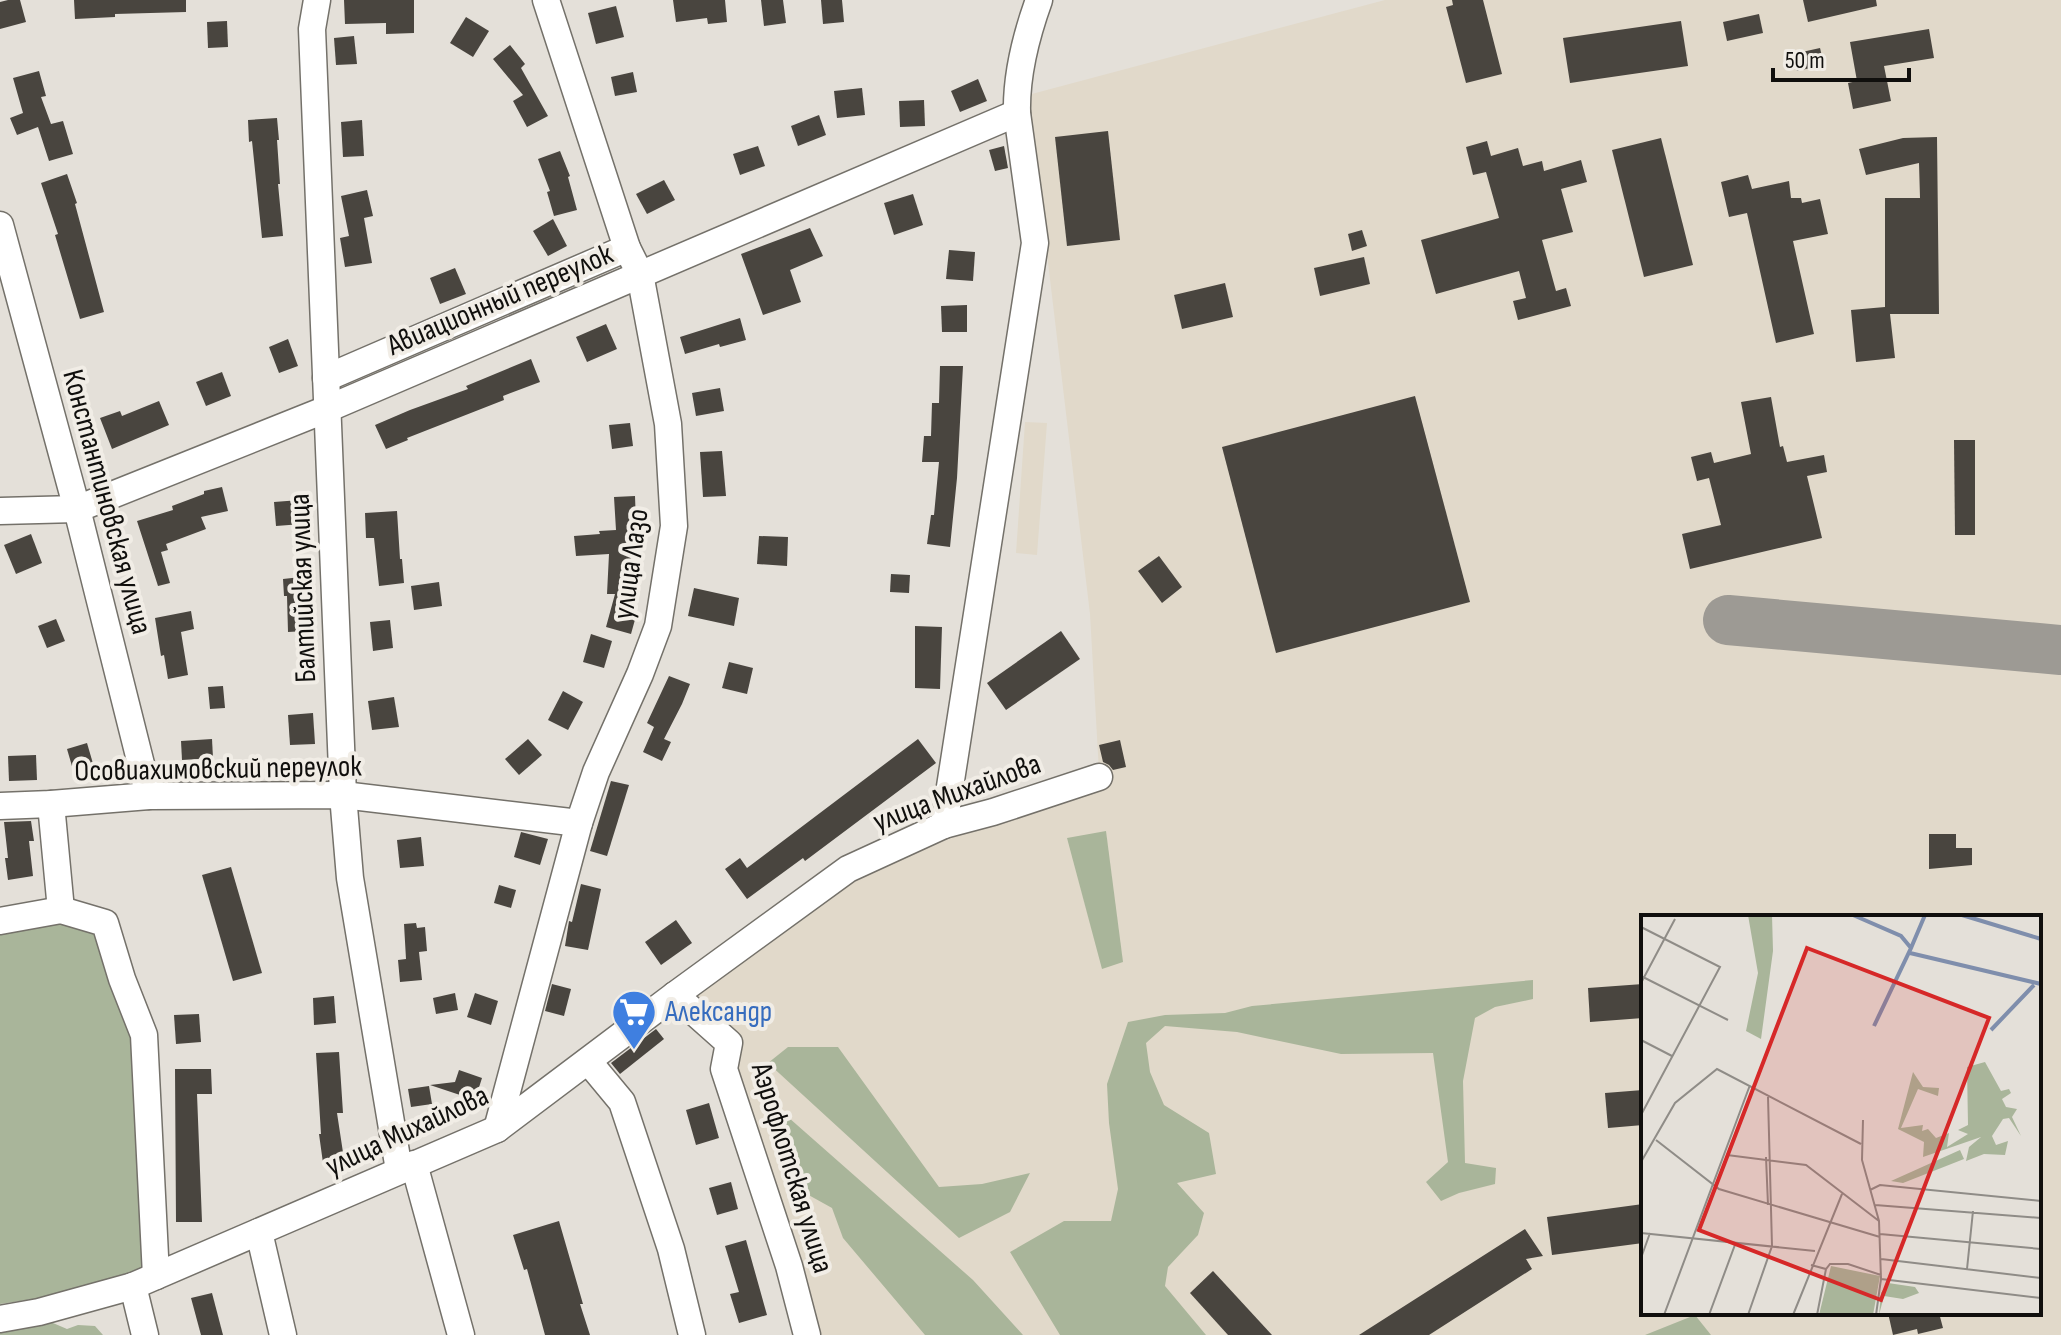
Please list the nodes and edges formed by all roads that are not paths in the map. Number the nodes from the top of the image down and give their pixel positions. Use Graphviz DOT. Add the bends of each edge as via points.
graph roads {
  1 [pos="317,0"];
  2 [pos="546,0"];
  3 [pos="1039,0"];
  4 [pos="1017,113"];
  5 [pos="0,225"];
  6 [pos="627,248"];
  7 [pos="6,267"];
  8 [pos="640,274"];
  9 [pos="326,378"];
  10 [pos="327,409"];
  11 [pos="77,509"];
  12 [pos="0,511"];
  13 [pos="1099,777"];
  14 [pos="343,795"];
  15 [pos="149,796"];
  16 [pos="51,804"];
  17 [pos="0,806"];
  18 [pos="579,823"];
  19 [pos="944,825"];
  20 [pos="61,910"];
  21 [pos="0,921"];
  22 [pos="675,995"];
  23 [pos="588,1061"];
  24 [pos="497,1129"];
  25 [pos="407,1167"];
  26 [pos="259,1232"];
  27 [pos="144,1281"];
  28 [pos="0,1319"];
  29 [pos="145,1335"];
  30 [pos="283,1335"];
  31 [pos="461,1335"];
  32 [pos="692,1335"];
  33 [pos="807,1335"];
  1 -- 9 [label="street, Балтийская улица" via="312,29"];
  2 -- 6 [label="street, улица Лазо"];
  3 -- 4 [label="street" via="1028,31"];
  4 -- 8 [label="street, Авиационный переулок"];
  4 -- 19 [label="street" via="1035,243"];
  5 -- 7 [label="street, Константиновская улица"];
  6 -- 8 [label="street, улица Лазо"];
  6 -- 9 [label="street, Авиационный переулок"];
  7 -- 11 [label="street, Константиновская улица"];
  8 -- 10 [label="street, Авиационный переулок"];
  8 -- 18 [label="street, улица Лазо" via="668,424 674,526 658,626"];
  9 -- 10 [label="street, Балтийская улица"];
  10 -- 11 [label="street, Авиационный переулок"];
  10 -- 14 [label="street, Балтийская улица"];
  11 -- 12 [label="street, Авиационный переулок"];
  11 -- 15 [label="street, Константиновская улица"];
  13 -- 19 [label="street, улица Михайлова"];
  14 -- 15 [label="street, Осовиахимовский переулок"];
  14 -- 18 [label="street, Осовиахимовский переулок"];
  14 -- 25 [label="street, Балтийская улица" via="350,878"];
  15 -- 16 [label="street, Осовиахимовский переулок"];
  16 -- 17 [label="street, Осовиахимовский переулок"];
  16 -- 20 [label="street"];
  18 -- 24 [label="street, улица Лазо"];
  19 -- 22 [label="street, улица Михайлова" via="848,869"];
  20 -- 21 [label="street"];
  20 -- 27 [label="street" via="105,923 144,1035"];
  22 -- 23 [label="street, улица Михайлова"];
  22 -- 33 [label="street, Аэрофлотская улица" via="729,1043 724,1069"];
  23 -- 24 [label="street, улица Михайлова"];
  23 -- 32 [label="street" via="622,1102 671,1249"];
  24 -- 25 [label="street, улица Михайлова"];
  25 -- 26 [label="street, улица Михайлова"];
  25 -- 31 [label="street, Балтийская улица"];
  26 -- 27 [label="street, улица Михайлова"];
  26 -- 30 [label="street"];
  27 -- 28 [label="street, улица Михайлова"];
  27 -- 29 [label="street"];
}
